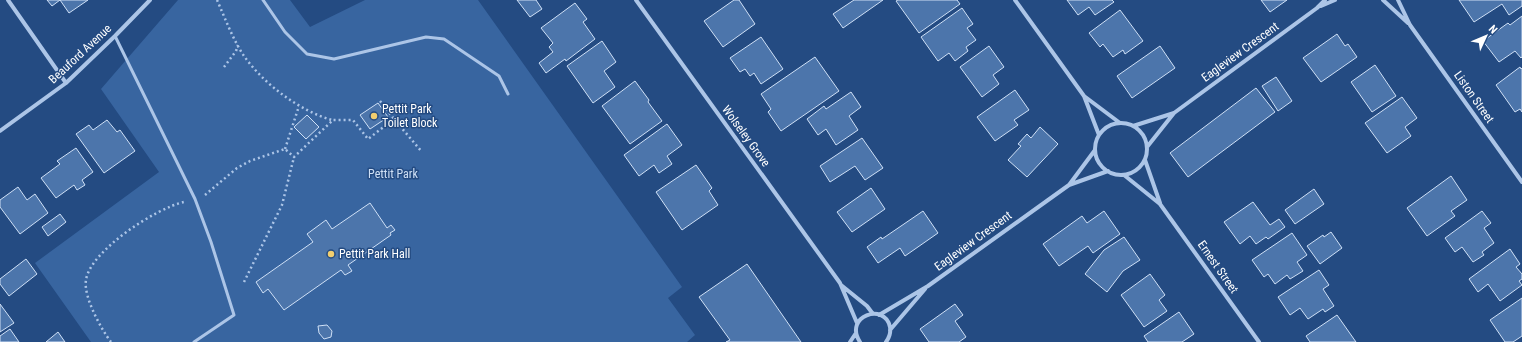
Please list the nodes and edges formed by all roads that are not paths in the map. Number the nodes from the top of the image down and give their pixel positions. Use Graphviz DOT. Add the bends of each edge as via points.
graph roads {
  1 [pos="8,0"];
  2 [pos="150,0"];
  3 [pos="263,0"];
  4 [pos="636,0"];
  5 [pos="1015,0"];
  6 [pos="1325,0"];
  7 [pos="1335,0"];
  8 [pos="1383,0"];
  9 [pos="1398,0"];
  10 [pos="1317,8"];
  11 [pos="1410,25"];
  12 [pos="116,36"];
  13 [pos="66,83"];
  14 [pos="508,94"];
  15 [pos="1084,96"];
  16 [pos="1174,112"];
  17 [pos="1120,123"];
  18 [pos="1133,126"];
  19 [pos="0,131"];
  20 [pos="1099,135"];
  21 [pos="1147,146"];
  22 [pos="1095,150"];
  23 [pos="1145,160"];
  24 [pos="1108,171"];
  25 [pos="1124,175"];
  26 [pos="1522,182"];
  27 [pos="1069,185"];
  28 [pos="1160,204"];
  29 [pos="840,283"];
  30 [pos="928,286"];
  31 [pos="874,314"];
  32 [pos="879,315"];
  33 [pos="857,323"];
  34 [pos="890,330"];
  35 [pos="856,333"];
  36 [pos="887,341"];
  37 [pos="194,342"];
  38 [pos="850,342"];
  39 [pos="860,342"];
  40 [pos="1259,342"];
  1 -- 13 [label="street"];
  2 -- 12 [label="street, Beauford Avenue"];
  3 -- 14 [label="lane" via="285,32 307,54 334,59 426,37 444,39 499,76"];
  4 -- 29 [label="street, Wolseley Grove"];
  5 -- 15 [label="street"];
  6 -- 10 [label="street, Eagleview Crescent"];
  7 -- 10 [label="street, Eagleview Crescent"];
  8 -- 11 [label="street, Liston Street"];
  9 -- 11 [label="street, Liston Street"];
  10 -- 16 [label="street, Eagleview Crescent"];
  11 -- 26 [label="street, Liston Street"];
  12 -- 13 [label="street, Beauford Avenue"];
  12 -- 37 [label="lane" via="195,199 234,315"];
  13 -- 19 [label="street, Beauford Avenue"];
  15 -- 17 [label="street"];
  15 -- 20 [label="street"];
  16 -- 18 [label="street, Eagleview Crescent"];
  16 -- 21 [label="street, Eagleview Crescent"];
  17 -- 18 [label="street"];
  17 -- 20 [label="street" via="1112,125"];
  18 -- 21 [label="street" via="1145,138"];
  20 -- 22 [label="street"];
  21 -- 23 [label="street"];
  22 -- 24 [label="street" via="1102,166"];
  22 -- 27 [label="street, Eagleview Crescent"];
  23 -- 25 [label="street" via="1140,167"];
  23 -- 28 [label="street, Ernest Street"];
  24 -- 25 [label="street"];
  24 -- 27 [label="street, Eagleview Crescent"];
  25 -- 28 [label="street, Ernest Street"];
  27 -- 30 [label="street, Eagleview Crescent"];
  28 -- 40 [label="street, Ernest Street"];
  29 -- 31 [label="street, Wolseley Grove"];
  29 -- 33 [label="street, Wolseley Grove"];
  30 -- 32 [label="street, Eagleview Crescent"];
  30 -- 34 [label="street, Eagleview Crescent"];
  31 -- 32 [label="street"];
  31 -- 33 [label="street" via="864,316"];
  32 -- 34 [label="street" via="887,320"];
  33 -- 35 [label="street"];
  34 -- 36 [label="street"];
  35 -- 38 [label="street"];
  35 -- 39 [label="street"];
}
